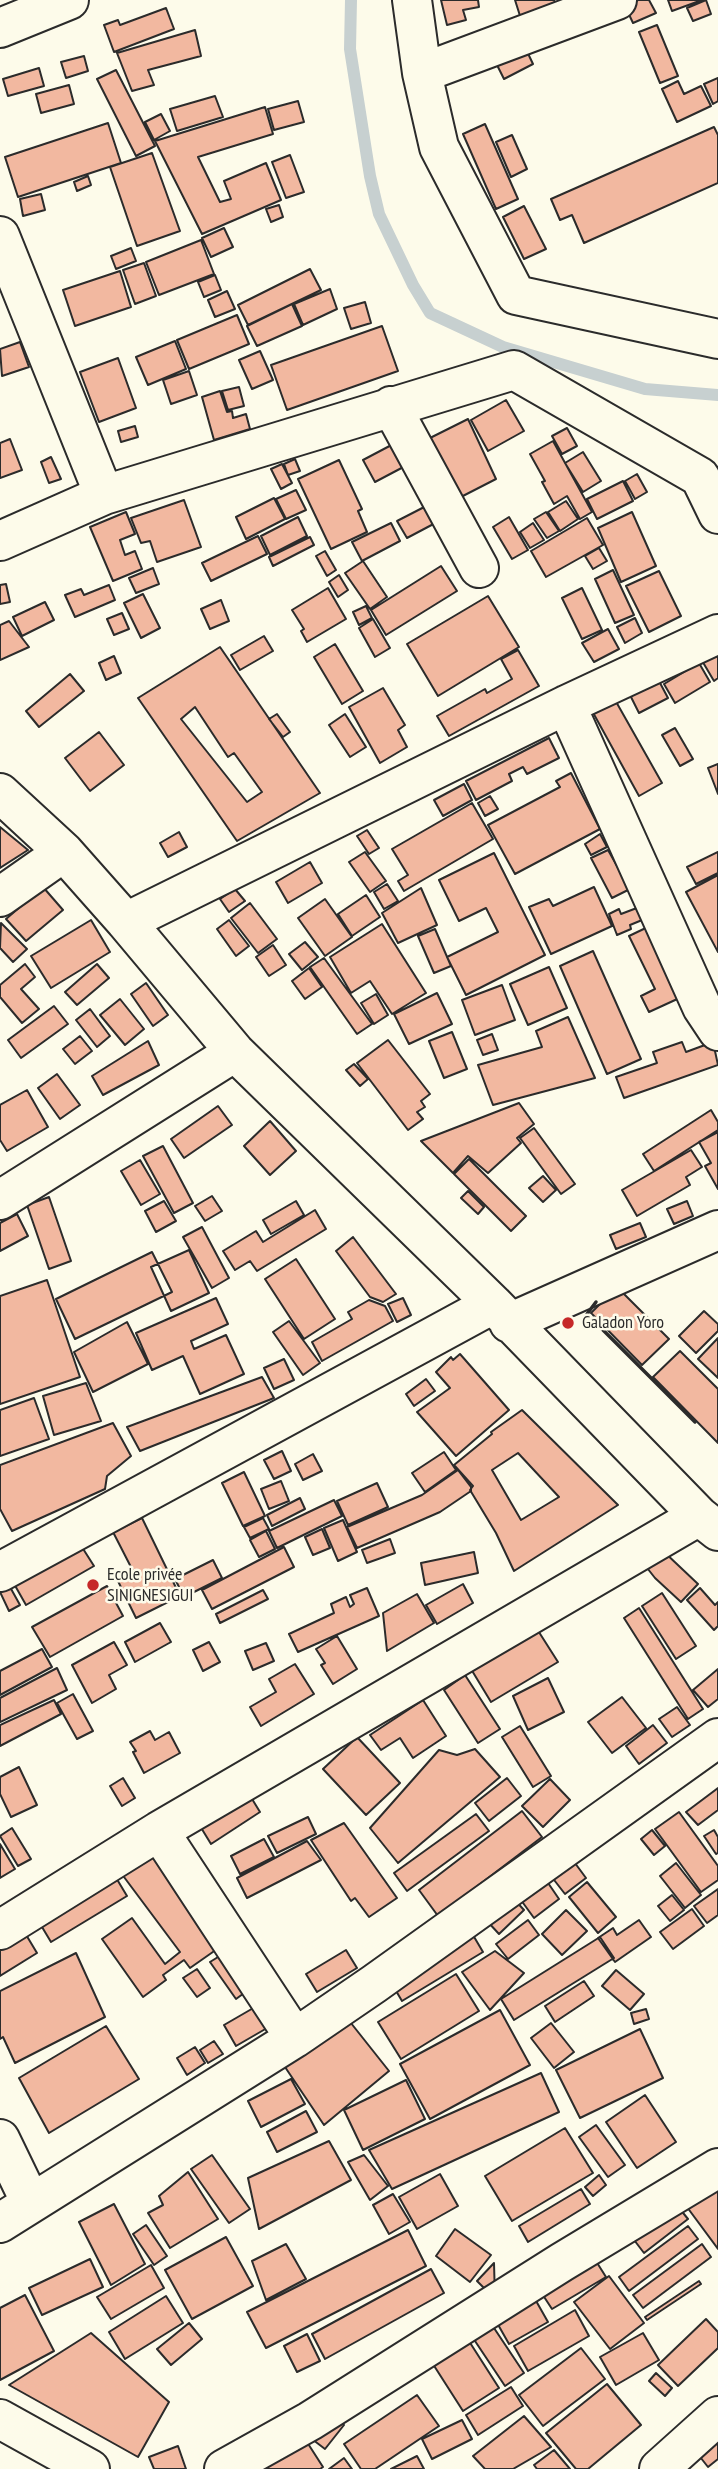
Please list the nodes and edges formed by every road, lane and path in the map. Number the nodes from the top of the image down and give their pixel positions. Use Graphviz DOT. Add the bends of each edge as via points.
graph roads {
  1 [pos="69,0"];
  2 [pos="412,0"];
  3 [pos="617,0"];
  4 [pos="0,28"];
  5 [pos="422,73"];
  6 [pos="0,236"];
  7 [pos="718,339"];
  8 [pos="391,406"];
  9 [pos="104,495"];
  10 [pos="718,514"];
  11 [pos="0,541"];
  12 [pos="479,568"];
  13 [pos="718,634"];
  14 [pos="566,705"];
  15 [pos="0,793"];
  16 [pos="64,852"];
  17 [pos="0,897"];
  18 [pos="126,922"];
  19 [pos="713,1012"];
  20 [pos="235,1052"];
  21 [pos="0,1200"];
  22 [pos="718,1230"];
  23 [pos="501,1314"];
  24 [pos="708,1523"];
  25 [pos="0,1572"];
  26 [pos="718,1738"];
  27 [pos="159,1831"];
  28 [pos="0,1930"];
  29 [pos="295,2038"];
  30 [pos="0,2140"];
  31 [pos="718,2168"];
  32 [pos="16,2213"];
  33 [pos="718,2416"];
  34 [pos="0,2419"];
  35 [pos="90,2469"];
  36 [pos="224,2469"];
  37 [pos="659,2469"];
  1 -- 4 [label="street"];
  2 -- 5 [label="street"];
  3 -- 5 [label="street"];
  5 -- 7 [label="street" via="439,147 516,295"];
  6 -- 9 [label="street"];
  8 -- 9 [label="street"];
  8 -- 10 [label="street" via="514,370 700,477"];
  8 -- 12 [label="street"];
  9 -- 11 [label="street"];
  13 -- 14 [label="street"];
  14 -- 18 [label="street"];
  14 -- 19 [label="street"];
  15 -- 16 [label="street"];
  16 -- 17 [label="street"];
  16 -- 18 [label="street"];
  18 -- 20 [label="street"];
  20 -- 21 [label="street"];
  20 -- 23 [label="street"];
  22 -- 23 [label="street"];
  23 -- 24 [label="street"];
  23 -- 25 [label="street"];
  24 -- 27 [label="street"];
  26 -- 29 [label="street"];
  27 -- 28 [label="street"];
  27 -- 29 [label="street"];
  29 -- 32 [label="street"];
  30 -- 32 [label="street"];
  31 -- 36 [label="street" via="310,2421"];
  33 -- 37 [label="street"];
  34 -- 35 [label="street"];
}
